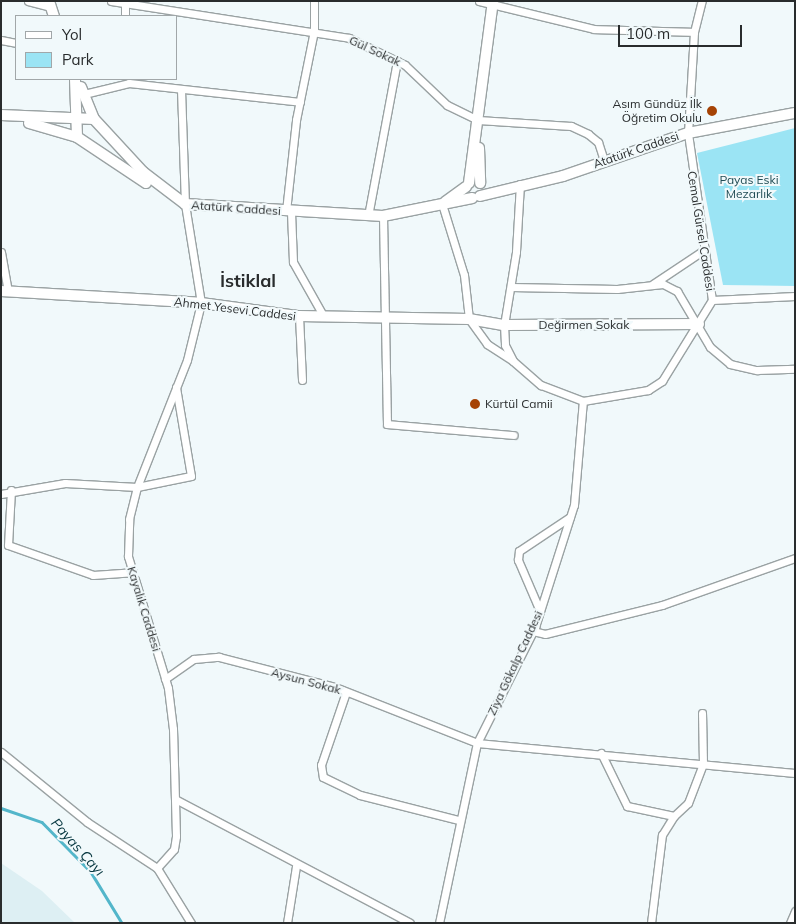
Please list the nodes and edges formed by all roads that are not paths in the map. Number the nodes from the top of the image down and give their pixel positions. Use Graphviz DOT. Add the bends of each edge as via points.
graph roads {
  1 [pos="28,1"];
  2 [pos="111,1"];
  3 [pos="314,1"];
  4 [pos="478,1"];
  5 [pos="702,1"];
  6 [pos="125,3"];
  7 [pos="493,3"];
  8 [pos="51,8"];
  9 [pos="314,31"];
  10 [pos="694,32"];
  11 [pos="1,40"];
  12 [pos="15,43"];
  13 [pos="397,61"];
  14 [pos="76,80"];
  15 [pos="77,80"];
  16 [pos="129,81"];
  17 [pos="181,90"];
  18 [pos="84,94"];
  19 [pos="300,102"];
  20 [pos="795,113"];
  21 [pos="1,116"];
  22 [pos="77,119"];
  23 [pos="478,120"];
  24 [pos="98,123"];
  25 [pos="688,133"];
  26 [pos="77,137"];
  27 [pos="87,143"];
  28 [pos="604,161"];
  29 [pos="520,183"];
  30 [pos="475,189"];
  31 [pos="185,204"];
  32 [pos="442,204"];
  33 [pos="289,212"];
  34 [pos="368,216"];
  35 [pos="383,216"];
  36 [pos="704,250"];
  37 [pos="1,252"];
  38 [pos="652,284"];
  39 [pos="512,286"];
  40 [pos="4,291"];
  41 [pos="795,296"];
  42 [pos="712,300"];
  43 [pos="201,303"];
  44 [pos="299,316"];
  45 [pos="324,317"];
  46 [pos="382,317"];
  47 [pos="469,319"];
  48 [pos="699,324"];
  49 [pos="504,325"];
  50 [pos="513,361"];
  51 [pos="795,369"];
  52 [pos="302,380"];
  53 [pos="176,387"];
  54 [pos="583,401"];
  55 [pos="514,435"];
  56 [pos="137,487"];
  57 [pos="11,490"];
  58 [pos="1,494"];
  59 [pos="570,517"];
  60 [pos="795,558"];
  61 [pos="132,572"];
  62 [pos="540,612"];
  63 [pos="533,631"];
  64 [pos="165,679"];
  65 [pos="346,692"];
  66 [pos="702,713"];
  67 [pos="477,743"];
  68 [pos="1,752"];
  69 [pos="601,753"];
  70 [pos="703,764"];
  71 [pos="795,773"];
  72 [pos="177,800"];
  73 [pos="674,816"];
  74 [pos="458,820"];
  75 [pos="296,866"];
  76 [pos="157,868"];
  77 [pos="795,911"];
  78 [pos="191,923"];
  79 [pos="287,923"];
  80 [pos="410,923"];
  81 [pos="439,923"];
  82 [pos="651,923"];
  83 [pos="790,923"];
  1 -- 8 [label="street"];
  2 -- 6 [label="street, Gül Sokak"];
  3 -- 9 [label="street"];
  4 -- 7 [label="street"];
  5 -- 10 [label="street, Cemal Gürsel Caddesi"];
  6 -- 9 [label="street, Gül Sokak"];
  7 -- 10 [label="street" via="594,29"];
  7 -- 23 [label="street"];
  9 -- 13 [label="street, Gül Sokak" via="349,38"];
  9 -- 19 [label="street"];
  10 -- 25 [label="street, Cemal Gürsel Caddesi"];
  11 -- 12 [label="street"];
  13 -- 23 [label="street, Gül Sokak" via="447,105"];
  13 -- 34 [label="street"];
  14 -- 22 [label="street"];
  15 -- 18 [label="street"];
  16 -- 17 [label="street"];
  16 -- 18 [label="street"];
  17 -- 19 [label="street"];
  17 -- 31 [label="street, Kayalık Caddesi"];
  18 -- 24 [label="street"];
  19 -- 33 [label="street"];
  20 -- 25 [label="street, Atatürk Caddesi"];
  21 -- 22 [label="street"];
  21 -- 26 [label="street"];
  22 -- 24 [label="street"];
  22 -- 26 [label="street"];
  23 -- 28 [label="street, Gül Sokak" via="571,126 598,142"];
  23 -- 30 [label="street"];
  24 -- 27 [label="street" via="98,142"];
  24 -- 31 [label="street, Atatürk Caddesi" via="143,172"];
  25 -- 28 [label="street, Atatürk Caddesi"];
  25 -- 36 [label="street, Cemal Gürsel Caddesi"];
  26 -- 27 [label="street"];
  27 -- 31 [label="street"];
  28 -- 29 [label="street, Atatürk Caddesi" via="563,176"];
  29 -- 30 [label="street, Atatürk Caddesi"];
  29 -- 39 [label="street"];
  30 -- 32 [label="street, Atatürk Caddesi"];
  31 -- 33 [label="street, Atatürk Caddesi"];
  31 -- 43 [label="street, Kayalık Caddesi"];
  32 -- 35 [label="street, Atatürk Caddesi" via="414,213"];
  32 -- 47 [label="street" via="464,275"];
  33 -- 34 [label="street, Atatürk Caddesi"];
  33 -- 45 [label="street" via="293,262"];
  34 -- 35 [label="street, Atatürk Caddesi"];
  35 -- 46 [label="street"];
  36 -- 38 [label="street"];
  36 -- 42 [label="street, Cemal Gürsel Caddesi"];
  37 -- 40 [label="street"];
  38 -- 39 [label="street" via="616,289"];
  38 -- 48 [label="street" via="673,288"];
  39 -- 49 [label="street"];
  40 -- 43 [label="street, Ahmet Yesevi Caddesi"];
  41 -- 42 [label="street"];
  42 -- 48 [label="street, Cemal Gürsel Caddesi"];
  43 -- 44 [label="street, Ahmet Yesevi Caddesi"];
  43 -- 53 [label="street, Kayalık Caddesi"];
  44 -- 45 [label="street, Ahmet Yesevi Caddesi"];
  44 -- 52 [label="street"];
  45 -- 46 [label="street, Ahmet Yesevi Caddesi"];
  46 -- 47 [label="street, Ahmet Yesevi Caddesi"];
  46 -- 55 [label="street" via="389,346 388,424"];
  47 -- 49 [label="street, Değirmen Sokak"];
  47 -- 50 [label="street" via="487,344"];
  48 -- 49 [label="street, Değirmen Sokak"];
  48 -- 51 [label="street" via="710,347 730,364 757,370"];
  48 -- 54 [label="street, Cemal Gürsel Caddesi" via="662,381 648,390"];
  49 -- 50 [label="street" via="505,345"];
  50 -- 54 [label="street" via="541,385"];
  53 -- 56 [label="street, Kayalık Caddesi"];
  53 -- 56 [label="street" via="191,476"];
  54 -- 59 [label="street, Ziya Gökalp Caddesi"];
  56 -- 57 [label="street" via="65,483"];
  56 -- 61 [label="street, Kayalık Caddesi" via="129,519"];
  57 -- 58 [label="street"];
  57 -- 61 [label="street" via="8,545 93,575"];
  59 -- 62 [label="street, Ziya Gökalp Caddesi"];
  59 -- 62 [label="street" via="519,551 518,560"];
  60 -- 63 [label="street" via="662,605 544,634"];
  61 -- 64 [label="street, Kayalık Caddesi"];
  62 -- 63 [label="street, Ziya Gökalp Caddesi"];
  63 -- 67 [label="street, Ziya Gökalp Caddesi"];
  64 -- 65 [label="street, Aysun Sokak" via="177,667 205,655"];
  64 -- 72 [label="street, Kayalık Caddesi"];
  65 -- 67 [label="street, Aysun Sokak"];
  65 -- 74 [label="street" via="321,765 323,776 360,795"];
  66 -- 70 [label="street"];
  67 -- 69 [label="street, Aysun Sokak"];
  67 -- 74 [label="street, Ziya Gökalp Caddesi"];
  68 -- 76 [label="street" via="86,822"];
  69 -- 70 [label="street, Aysun Sokak"];
  69 -- 73 [label="street" via="626,806"];
  70 -- 71 [label="street, Aysun Sokak"];
  70 -- 73 [label="street" via="688,803"];
  72 -- 75 [label="street"];
  72 -- 76 [label="street, Kayalık Caddesi" via="174,849"];
  73 -- 82 [label="street" via="662,835"];
  74 -- 81 [label="street, Ziya Gökalp Caddesi"];
  75 -- 79 [label="street"];
  75 -- 80 [label="street"];
  76 -- 78 [label="street"];
  77 -- 83 [label="street"];
}
